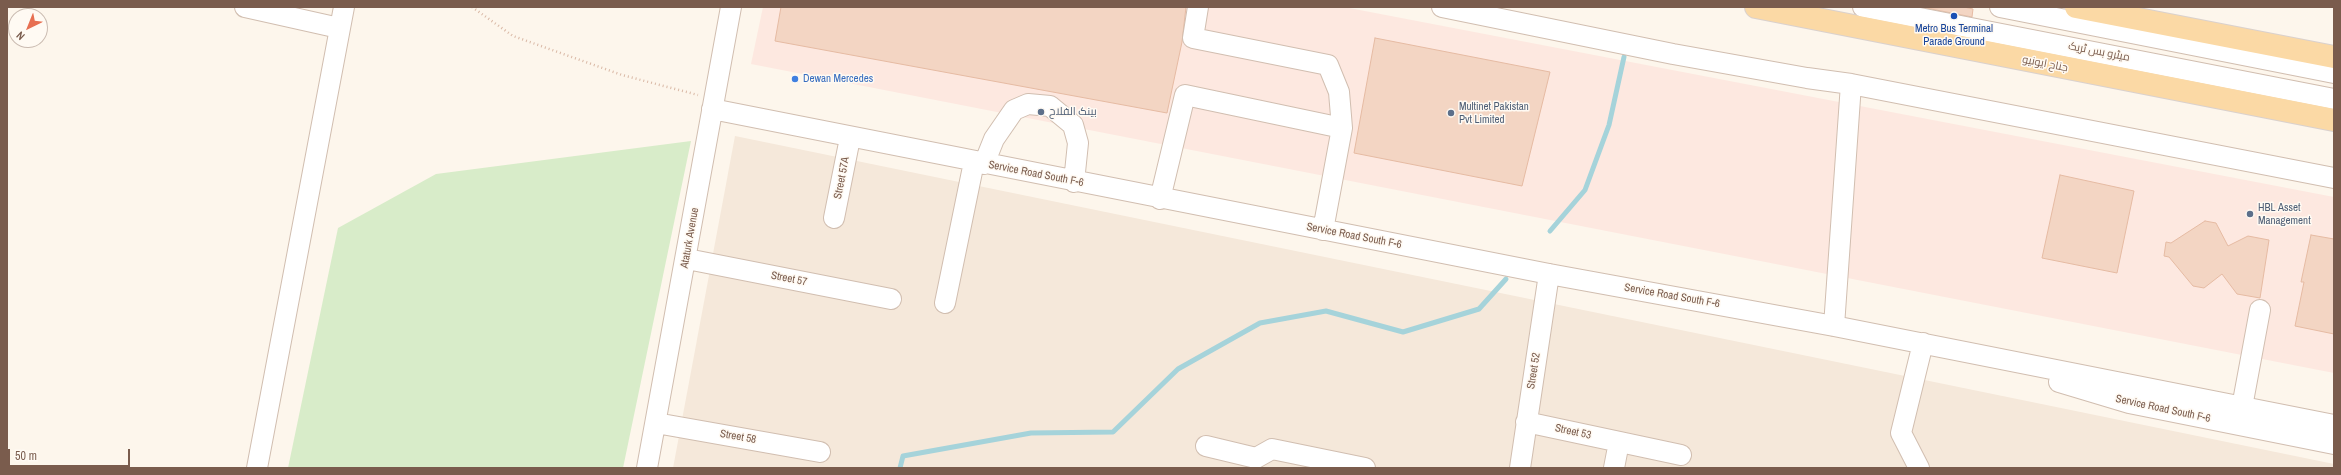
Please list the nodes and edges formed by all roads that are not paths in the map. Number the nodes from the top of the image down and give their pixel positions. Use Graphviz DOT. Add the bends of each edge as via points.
graph roads {
  1 [pos="245,7"];
  2 [pos="344,7"];
  3 [pos="732,7"];
  4 [pos="1198,7"];
  5 [pos="1442,7"];
  6 [pos="1756,7"];
  7 [pos="1863,7"];
  8 [pos="2000,7"];
  9 [pos="2076,7"];
  10 [pos="339,28"];
  11 [pos="2334,57"];
  12 [pos="2334,73"];
  13 [pos="1851,84"];
  14 [pos="2334,99"];
  15 [pos="713,104"];
  16 [pos="2334,120"];
  17 [pos="1342,128"];
  18 [pos="850,138"];
  19 [pos="979,163"];
  20 [pos="2334,178"];
  21 [pos="1074,182"];
  22 [pos="1160,198"];
  23 [pos="834,218"];
  24 [pos="1322,230"];
  25 [pos="687,259"];
  26 [pos="1549,274"];
  27 [pos="891,299"];
  28 [pos="945,303"];
  29 [pos="2260,310"];
  30 [pos="1834,326"];
  31 [pos="1923,343"];
  32 [pos="1996,358"];
  33 [pos="2242,407"];
  34 [pos="1526,422"];
  35 [pos="656,423"];
  36 [pos="2334,425"];
  37 [pos="1619,442"];
  38 [pos="2334,444"];
  39 [pos="1206,446"];
  40 [pos="820,452"];
  41 [pos="1681,455"];
  42 [pos="257,468"];
  43 [pos="646,468"];
  44 [pos="1365,468"];
  45 [pos="1520,468"];
  46 [pos="1614,468"];
  47 [pos="1919,468"];
  1 -- 10 [label="street"];
  2 -- 10 [label="street"];
  3 -- 15 [label="street, Ataturk Avenue"];
  4 -- 17 [label="street" via="1193,38 1328,65 1339,92"];
  5 -- 13 [label="street" via="1746,67"];
  6 -- 16 [label="main road, جناح ایونیو"];
  7 -- 14 [label="street, میٹرو بس ٹریک"];
  8 -- 12 [label="street"];
  9 -- 11 [label="main road"];
  10 -- 42 [label="street"];
  13 -- 20 [label="street"];
  13 -- 30 [label="street"];
  15 -- 18 [label="street, Service Road South F-6"];
  15 -- 25 [label="street, Ataturk Avenue"];
  17 -- 22 [label="street" via="1185,95"];
  17 -- 24 [label="street"];
  18 -- 19 [label="street, Service Road South F-6"];
  18 -- 23 [label="street, Street 57A"];
  19 -- 21 [label="street, Service Road South F-6"];
  19 -- 21 [label="street" via="1014,110 1028,104 1050,106 1073,125 1078,143"];
  19 -- 28 [label="street"];
  21 -- 22 [label="street, Service Road South F-6"];
  22 -- 24 [label="street, Service Road South F-6"];
  24 -- 26 [label="street, Service Road South F-6"];
  25 -- 27 [label="street, Street 57"];
  25 -- 35 [label="street, Ataturk Avenue"];
  26 -- 30 [label="street, Service Road South F-6"];
  26 -- 34 [label="street, Street 52"];
  29 -- 33 [label="street"];
  30 -- 31 [label="street, Service Road South F-6"];
  31 -- 32 [label="street, Service Road South F-6"];
  31 -- 47 [label="street" via="1901,433"];
  32 -- 33 [label="street, Service Road South F-6"];
  32 -- 38 [label="street, Service Road South F-6" via="2062,383 2129,403"];
  33 -- 36 [label="street, Service Road South F-6"];
  34 -- 37 [label="street, Street 53"];
  34 -- 45 [label="street, Street 52"];
  35 -- 40 [label="street, Street 58"];
  35 -- 43 [label="street, Ataturk Avenue"];
  37 -- 41 [label="street, Street 53"];
  37 -- 46 [label="street"];
  39 -- 44 [label="street" via="1256,458 1272,449"];
}
